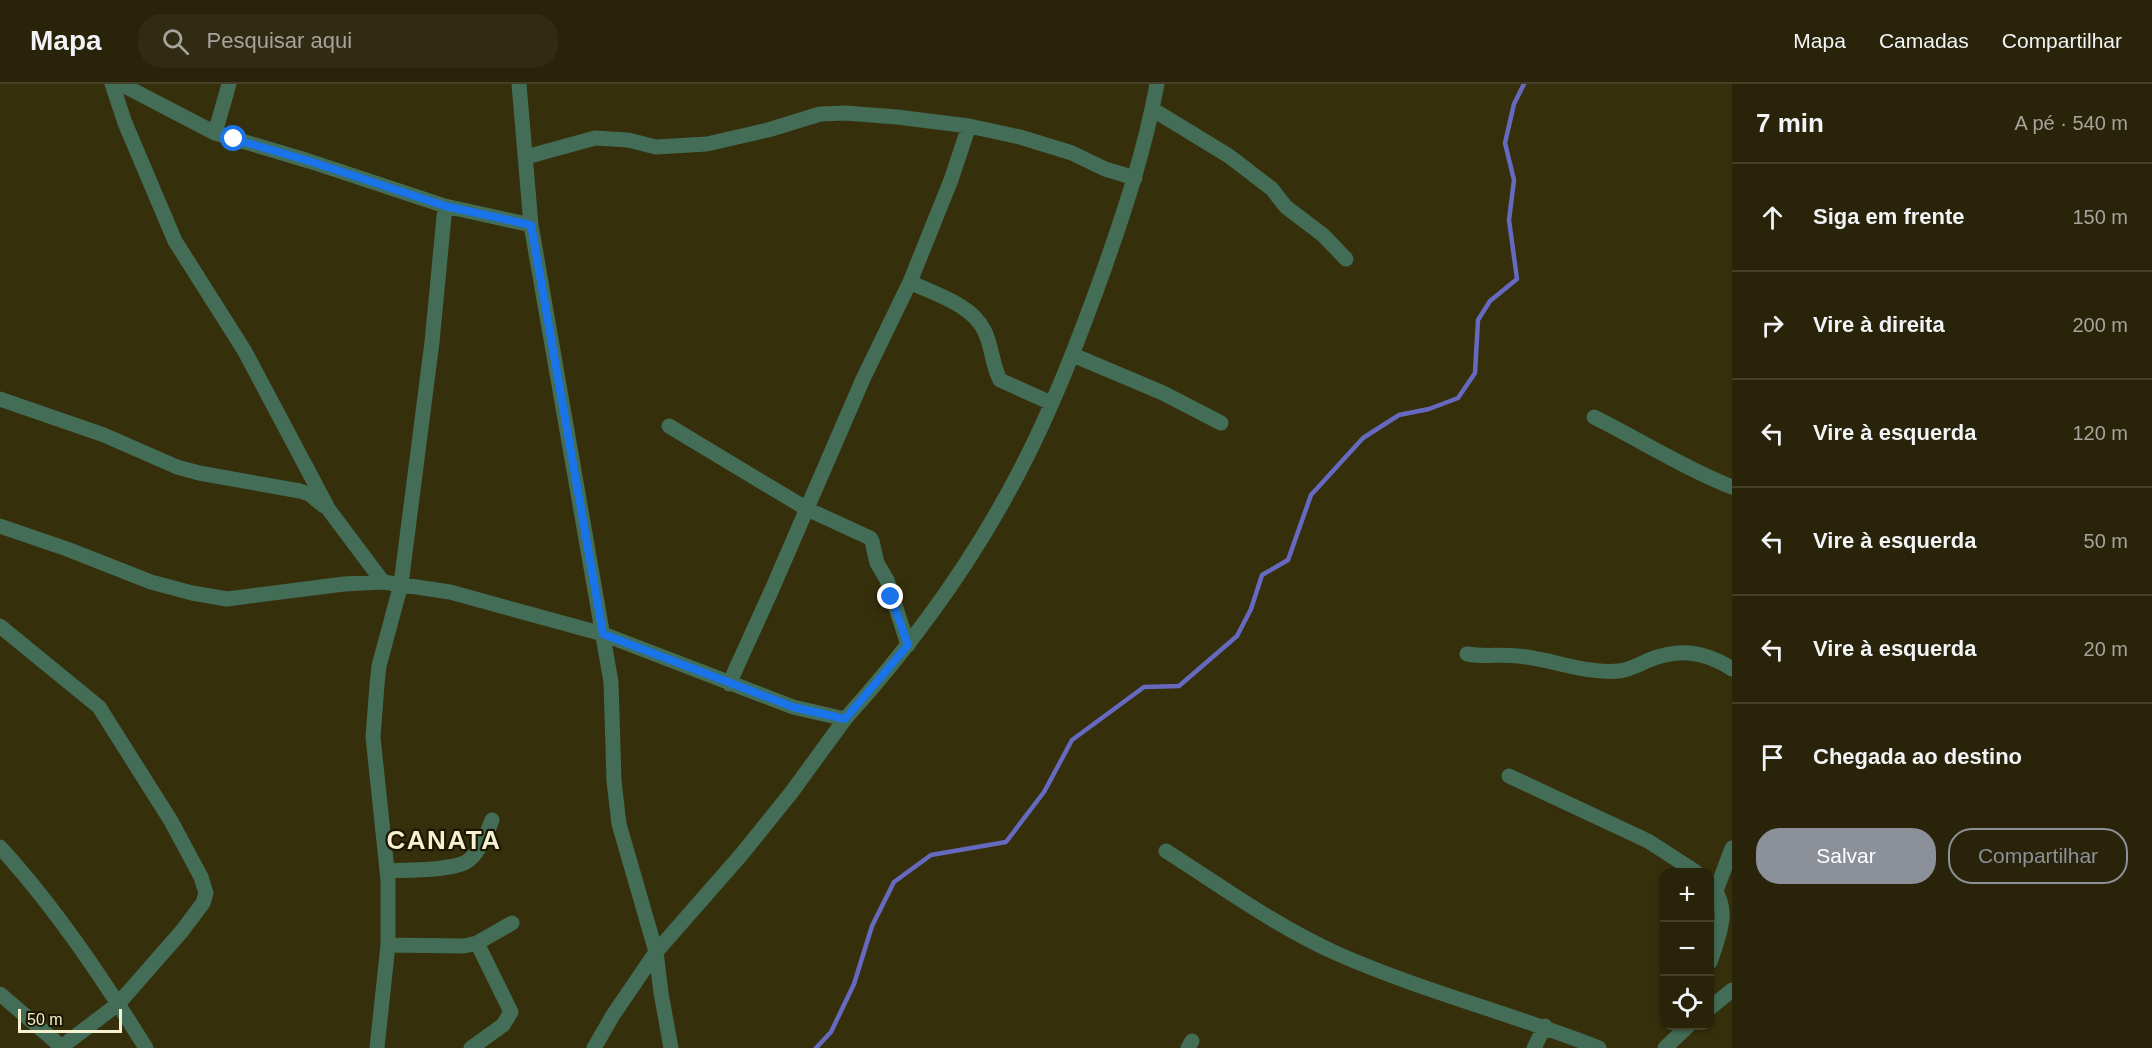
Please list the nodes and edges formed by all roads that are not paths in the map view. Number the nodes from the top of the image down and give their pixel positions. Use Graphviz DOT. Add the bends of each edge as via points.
graph roads {
  1 [pos="112,84"];
  2 [pos="121,84"];
  3 [pos="229,84"];
  4 [pos="519,84"];
  5 [pos="1157,84"];
  6 [pos="1152,109"];
  7 [pos="969,126"];
  8 [pos="215,134"];
  9 [pos="526,157"];
  10 [pos="1135,178"];
  11 [pos="445,206"];
  12 [pos="531,225"];
  13 [pos="1346,259"];
  14 [pos="910,282"];
  15 [pos="1073,355"];
  16 [pos="0,399"];
  17 [pos="1051,403"];
  18 [pos="1594,417"];
  19 [pos="1221,423"];
  20 [pos="669,426"];
  21 [pos="1732,487"];
  22 [pos="807,509"];
  23 [pos="329,510"];
  24 [pos="0,526"];
  25 [pos="383,582"];
  26 [pos="401,584"];
  27 [pos="0,626"];
  28 [pos="603,634"];
  29 [pos="908,645"];
  30 [pos="1467,654"];
  31 [pos="1732,669"];
  32 [pos="729,684"];
  33 [pos="845,719"];
  34 [pos="1509,776"];
  35 [pos="492,820"];
  36 [pos="0,847"];
  37 [pos="1732,848"];
  38 [pos="1166,851"];
  39 [pos="1688,868"];
  40 [pos="387,871"];
  41 [pos="1714,886"];
  42 [pos="1714,890"];
  43 [pos="512,923"];
  44 [pos="477,943"];
  45 [pos="388,945"];
  46 [pos="1714,950"];
  47 [pos="656,952"];
  48 [pos="1732,990"];
  49 [pos="0,994"];
  50 [pos="118,1004"];
  51 [pos="1714,1005"];
  52 [pos="1545,1026"];
  53 [pos="1684,1030"];
  54 [pos="60,1048"];
  55 [pos="146,1048"];
  56 [pos="377,1048"];
  57 [pos="471,1048"];
  58 [pos="594,1048"];
  59 [pos="671,1048"];
  60 [pos="1534,1048"];
  61 [pos="1599,1048"];
  62 [pos="1665,1048"];
  1 -- 23 [label="street" via="175,241 244,350"];
  2 -- 8 [label="street"];
  3 -- 8 [label="street"];
  4 -- 9 [label="street"];
  5 -- 6 [label="street"];
  6 -- 10 [label="street"];
  6 -- 13 [label="street" via="1229,156 1272,189 1286,207 1323,235"];
  7 -- 9 [label="street" via="897,117 820,114 706,144 656,147 595,138"];
  7 -- 10 [label="street" via="1020,137"];
  7 -- 14 [label="street"];
  8 -- 11 [label="street"];
  9 -- 12 [label="street"];
  10 -- 15 [label="street"];
  11 -- 12 [label="street"];
  11 -- 26 [label="street"];
  12 -- 28 [label="street"];
  14 -- 17 [label="street" via="975,316 985,331 1000,380"];
  14 -- 22 [label="street" via="862,379"];
  15 -- 17 [label="street"];
  15 -- 19 [label="street" via="1163,393"];
  16 -- 23 [label="street" via="104,435 177,467 300,490"];
  17 -- 29 [label="street" via="1017,476 966,562"];
  18 -- 21 [label="street"];
  20 -- 22 [label="street"];
  22 -- 29 [label="street" via="870,538"];
  22 -- 32 [label="street"];
  23 -- 25 [label="street"];
  24 -- 25 [label="street" via="151,582 227,600"];
  25 -- 26 [label="street"];
  26 -- 28 [label="street" via="450,591"];
  26 -- 40 [label="street" via="379,666 373,737"];
  27 -- 50 [label="street" via="99,707 165,812 206,893 182,931"];
  28 -- 32 [label="street"];
  28 -- 47 [label="street" via="612,682 614,781 620,824"];
  29 -- 33 [label="street"];
  30 -- 31 [label="street" via="1519,656 1584,670 1621,671 1662,655 1686,651 1705,654"];
  32 -- 33 [label="street" via="793,707"];
  33 -- 47 [label="street" via="741,855"];
  34 -- 39 [label="street" via="1648,841"];
  35 -- 40 [label="street" via="466,862 454,867"];
  36 -- 50 [label="street" via="27,877"];
  37 -- 41 [label="street"];
  38 -- 52 [label="street" via="1278,922 1336,953 1417,985"];
  40 -- 45 [label="street"];
  42 -- 46 [label="street" via="1723,906"];
  43 -- 44 [label="street"];
  44 -- 45 [label="street"];
  44 -- 57 [label="street" via="511,1012 503,1025"];
  45 -- 56 [label="street"];
  47 -- 58 [label="street"];
  47 -- 59 [label="street"];
  48 -- 51 [label="street"];
  49 -- 54 [label="street"];
  50 -- 54 [label="street"];
  50 -- 55 [label="street"];
  52 -- 60 [label="street"];
  52 -- 61 [label="street"];
  53 -- 62 [label="street"];
}
